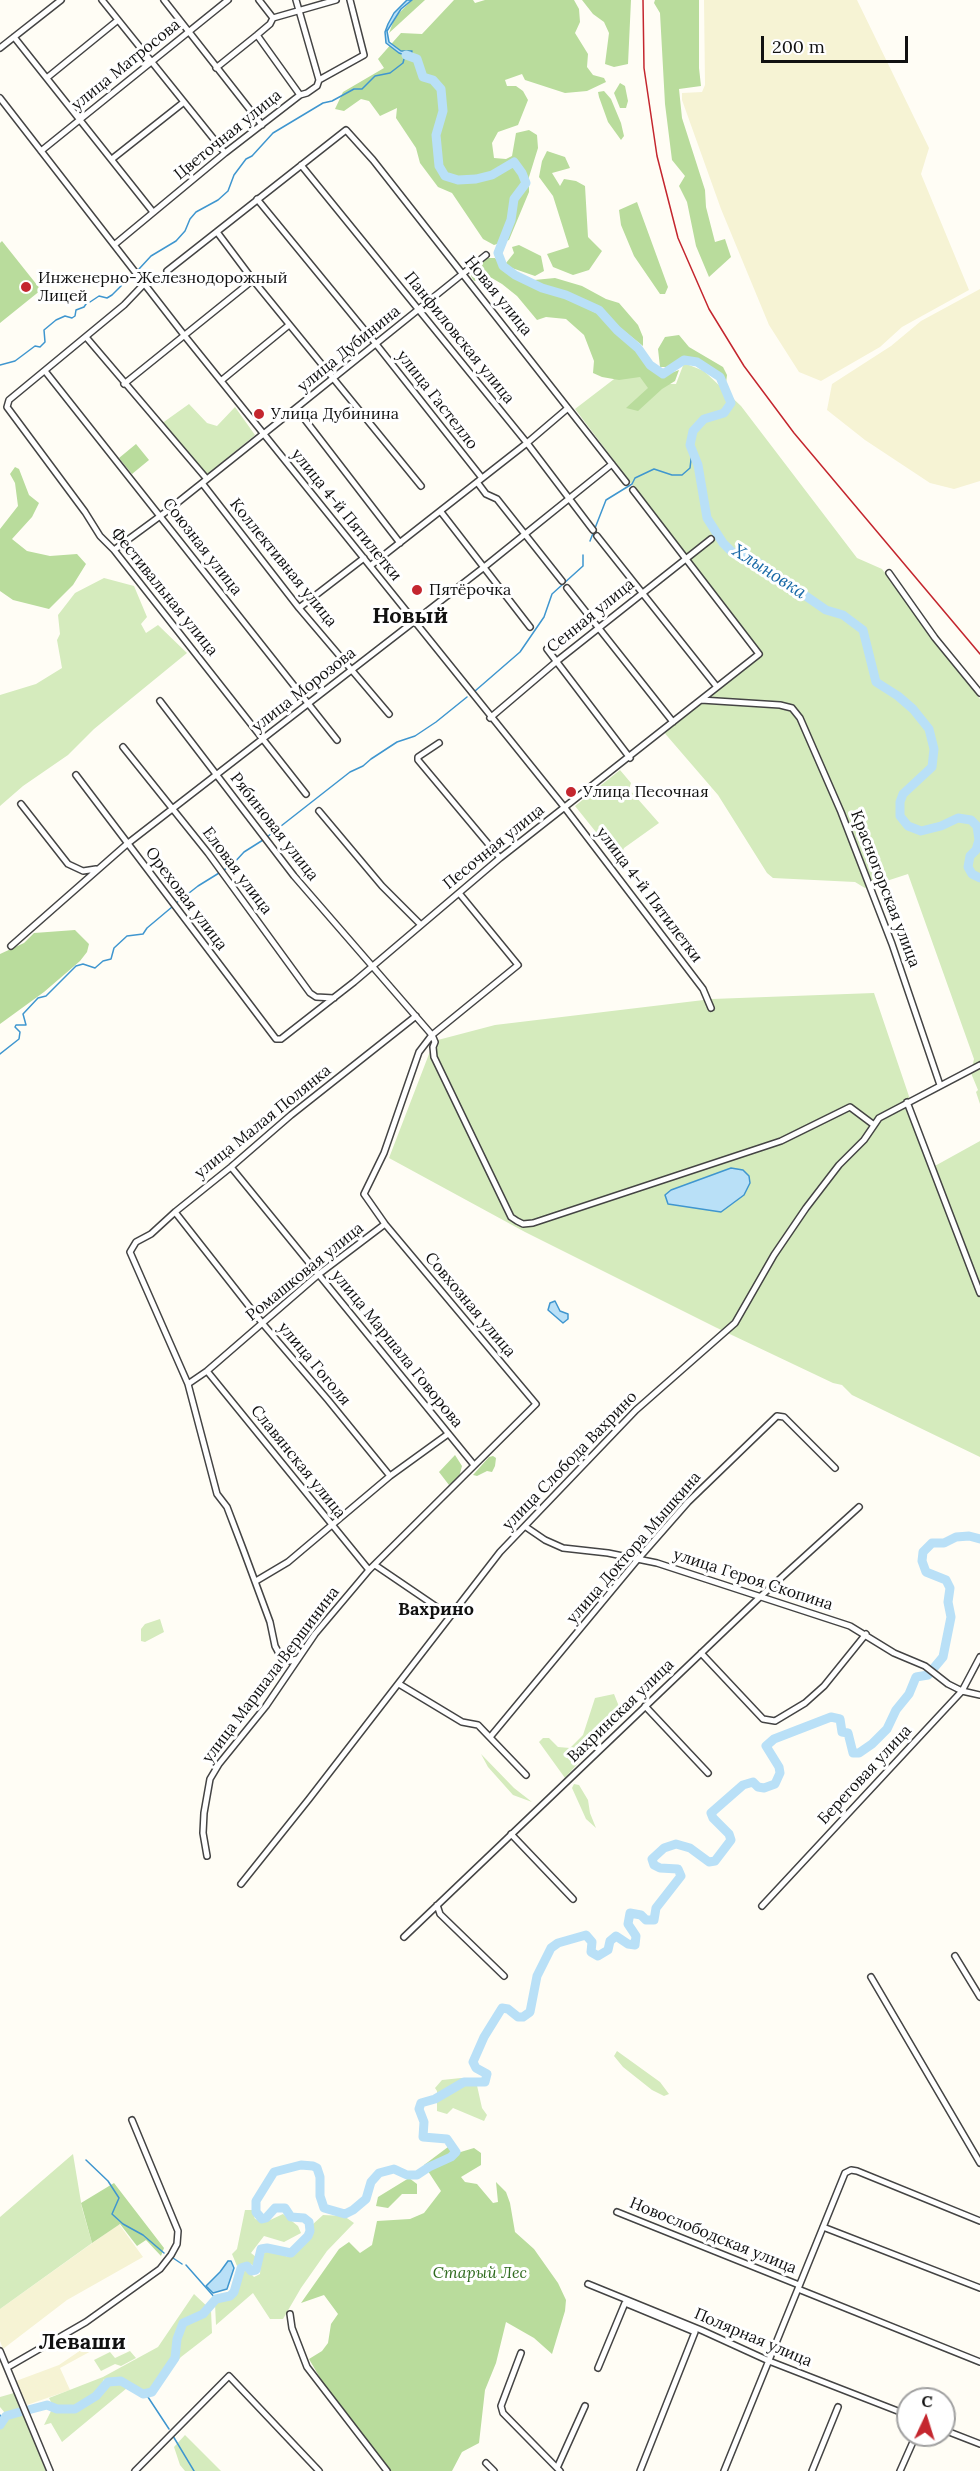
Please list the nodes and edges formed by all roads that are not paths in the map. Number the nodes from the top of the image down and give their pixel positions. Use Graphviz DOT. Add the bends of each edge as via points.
graph roads {
  1 [pos="61,0"];
  2 [pos="102,0"];
  3 [pos="165,0"];
  4 [pos="228,0"];
  5 [pos="259,0"];
  6 [pos="296,0"];
  7 [pos="336,0"];
  8 [pos="350,0"];
  9 [pos="299,10"];
  10 [pos="275,17"];
  11 [pos="118,20"];
  12 [pos="189,32"];
  13 [pos="257,35"];
  14 [pos="14,37"];
  15 [pos="0,48"];
  16 [pos="152,62"];
  17 [pos="216,68"];
  18 [pos="48,76"];
  19 [pos="319,80"];
  20 [pos="300,95"];
  21 [pos="0,98"];
  22 [pos="184,102"];
  23 [pos="81,119"];
  24 [pos="262,124"];
  25 [pos="41,151"];
  26 [pos="225,153"];
  27 [pos="112,159"];
  28 [pos="301,165"];
  29 [pos="256,199"];
  30 [pos="153,212"];
  31 [pos="217,232"];
  32 [pos="114,245"];
  33 [pos="486,255"];
  34 [pos="167,271"];
  35 [pos="463,275"];
  36 [pos="253,280"];
  37 [pos="145,284"];
  38 [pos="419,310"];
  39 [pos="289,325"];
  40 [pos="184,335"];
  41 [pos="86,337"];
  42 [pos="376,344"];
  43 [pos="45,371"];
  44 [pos="333,378"];
  45 [pos="222,380"];
  46 [pos="124,384"];
  47 [pos="296,408"];
  48 [pos="568,408"];
  49 [pos="264,432"];
  50 [pos="527,443"];
  51 [pos="612,464"];
  52 [pos="479,480"];
  53 [pos="204,481"];
  54 [pos="626,482"];
  55 [pos="421,486"];
  56 [pos="633,490"];
  57 [pos="569,499"];
  58 [pos="441,512"];
  59 [pos="160,516"];
  60 [pos="592,530"];
  61 [pos="525,534"];
  62 [pos="597,536"];
  63 [pos="711,539"];
  64 [pos="400,543"];
  65 [pos="114,550"];
  66 [pos="364,558"];
  67 [pos="686,558"];
  68 [pos="370,566"];
  69 [pos="483,568"];
  70 [pos="889,573"];
  71 [pos="562,581"];
  72 [pos="567,588"];
  73 [pos="643,592"];
  74 [pos="299,608"];
  75 [pos="413,621"];
  76 [pos="530,627"];
  77 [pos="599,628"];
  78 [pos="547,649"];
  79 [pos="557,661"];
  80 [pos="353,669"];
  81 [pos="717,687"];
  82 [pos="980,693"];
  83 [pos="699,700"];
  84 [pos="160,701"];
  85 [pos="309,704"];
  86 [pos="389,714"];
  87 [pos="490,718"];
  88 [pos="673,722"];
  89 [pos="264,739"];
  90 [pos="337,740"];
  91 [pos="439,743"];
  92 [pos="123,747"];
  93 [pos="630,758"];
  94 [pos="76,775"];
  95 [pos="216,775"];
  96 [pos="306,794"];
  97 [pos="21,804"];
  98 [pos="565,808"];
  99 [pos="172,810"];
  100 [pos="319,811"];
  101 [pos="127,844"];
  102 [pos="500,858"];
  103 [pos="96,869"];
  104 [pos="459,893"];
  105 [pos="420,924"];
  106 [pos="11,946"];
  107 [pos="372,966"];
  108 [pos="334,998"];
  109 [pos="711,1008"];
  110 [pos="416,1016"];
  111 [pos="432,1035"];
  112 [pos="276,1039"];
  113 [pos="980,1065"];
  114 [pos="940,1085"];
  115 [pos="907,1102"];
  116 [pos="873,1125"];
  117 [pos="231,1167"];
  118 [pos="174,1212"];
  119 [pos="385,1224"];
  120 [pos="319,1274"];
  121 [pos="980,1293"];
  122 [pos="262,1324"];
  123 [pos="207,1371"];
  124 [pos="188,1384"];
  125 [pos="536,1404"];
  126 [pos="448,1434"];
  127 [pos="474,1465"];
  128 [pos="835,1468"];
  129 [pos="390,1476"];
  130 [pos="859,1507"];
  131 [pos="332,1526"];
  132 [pos="526,1527"];
  133 [pos="638,1558"];
  134 [pos="375,1565"];
  135 [pos="369,1570"];
  136 [pos="256,1581"];
  137 [pos="761,1596"];
  138 [pos="450,1616"];
  139 [pos="866,1634"];
  140 [pos="701,1653"];
  141 [pos="980,1657"];
  142 [pos="298,1658"];
  143 [pos="399,1684"];
  144 [pos="962,1691"];
  145 [pos="980,1695"];
  146 [pos="645,1706"];
  147 [pos="491,1736"];
  148 [pos="708,1773"];
  149 [pos="526,1775"];
  150 [pos="511,1834"];
  151 [pos="207,1856"];
  152 [pos="241,1884"];
  153 [pos="573,1899"];
  154 [pos="437,1905"];
  155 [pos="762,1906"];
  156 [pos="404,1937"];
  157 [pos="955,1956"];
  158 [pos="504,1976"];
  159 [pos="871,1977"];
  160 [pos="980,1997"];
  161 [pos="132,2120"];
  162 [pos="980,2163"];
  163 [pos="618,2212"];
  164 [pos="980,2221"];
  165 [pos="823,2227"];
  166 [pos="588,2283"];
  167 [pos="798,2287"];
  168 [pos="980,2288"];
  169 [pos="290,2314"];
  170 [pos="0,2351"];
  171 [pos="521,2353"];
  172 [pos="769,2361"];
  173 [pos="980,2362"];
  174 [pos="8,2367"];
  175 [pos="598,2368"];
  176 [pos="585,2406"];
  177 [pos="838,2407"];
  178 [pos="896,2410"];
  179 [pos="956,2435"];
  180 [pos="980,2444"];
  181 [pos="911,2447"];
  182 [pos="144,2463"];
  183 [pos="486,2463"];
  184 [pos="558,2469"];
  185 [pos="50,2471"];
  186 [pos="135,2471"];
  187 [pos="147,2471"];
  188 [pos="320,2471"];
  189 [pos="387,2471"];
  190 [pos="494,2471"];
  191 [pos="640,2471"];
  192 [pos="724,2471"];
  193 [pos="812,2471"];
  194 [pos="900,2471"];
  1 -- 14 [label="street"];
  2 -- 11 [label="street"];
  3 -- 12 [label="street"];
  4 -- 12 [label="street, улица Матросова"];
  5 -- 10 [label="street"];
  6 -- 9 [label="street"];
  7 -- 9 [label="street"];
  8 -- 19 [label="street, Цветочная улица" via="364,54"];
  9 -- 10 [label="street"];
  9 -- 19 [label="street"];
  10 -- 13 [label="street"];
  11 -- 16 [label="street"];
  11 -- 18 [label="street"];
  12 -- 16 [label="street, улица Матросова"];
  12 -- 17 [label="street"];
  13 -- 17 [label="street"];
  13 -- 20 [label="street"];
  14 -- 15 [label="street"];
  14 -- 18 [label="street"];
  16 -- 22 [label="street"];
  16 -- 23 [label="street, улица Матросова"];
  17 -- 24 [label="street"];
  18 -- 23 [label="street"];
  19 -- 20 [label="street, Цветочная улица" via="317,86"];
  20 -- 24 [label="street, Цветочная улица"];
  21 -- 25 [label="street, улица 4-й Пятилетки"];
  22 -- 26 [label="street"];
  22 -- 27 [label="street"];
  23 -- 25 [label="street, улица Матросова"];
  23 -- 27 [label="street"];
  24 -- 26 [label="street, Цветочная улица"];
  25 -- 32 [label="street, улица 4-й Пятилетки"];
  26 -- 30 [label="street, Цветочная улица"];
  27 -- 30 [label="street"];
  28 -- 29 [label="street"];
  28 -- 35 [label="street, Новая улица" via="346,130"];
  28 -- 38 [label="street, Панфиловская улица"];
  29 -- 31 [label="street"];
  29 -- 42 [label="street, улица Гастелло"];
  30 -- 32 [label="street, Цветочная улица"];
  31 -- 34 [label="street"];
  31 -- 36 [label="street"];
  32 -- 37 [label="street, улица 4-й Пятилетки"];
  33 -- 35 [label="street, улица Дубинина"];
  35 -- 38 [label="street, улица Дубинина"];
  35 -- 48 [label="street, Новая улица"];
  36 -- 39 [label="street"];
  36 -- 40 [label="street"];
  37 -- 40 [label="street, улица 4-й Пятилетки"];
  37 -- 41 [label="street"];
  38 -- 42 [label="street, улица Дубинина"];
  38 -- 50 [label="street, Панфиловская улица"];
  39 -- 44 [label="street"];
  39 -- 45 [label="street"];
  40 -- 45 [label="street, улица 4-й Пятилетки"];
  40 -- 46 [label="street"];
  41 -- 43 [label="street"];
  41 -- 46 [label="street, Коллективная улица"];
  42 -- 44 [label="street, улица Дубинина"];
  42 -- 52 [label="street, улица Гастелло"];
  43 -- 59 [label="street, Союзная улица"];
  43 -- 65 [label="street, Фестивальная улица" via="7,404 100,536"];
  44 -- 47 [label="street, улица Дубинина"];
  44 -- 55 [label="street"];
  45 -- 49 [label="street, улица 4-й Пятилетки"];
  46 -- 53 [label="street, Коллективная улица" via="184,451"];
  47 -- 49 [label="street, улица Дубинина"];
  47 -- 64 [label="street"];
  48 -- 50 [label="street"];
  48 -- 51 [label="street, Новая улица"];
  49 -- 53 [label="street, улица Дубинина"];
  49 -- 66 [label="street, улица 4-й Пятилетки"];
  50 -- 52 [label="street"];
  50 -- 57 [label="street, Панфиловская улица"];
  51 -- 54 [label="street, Новая улица"];
  51 -- 57 [label="street, улица Морозова"];
  52 -- 58 [label="street"];
  52 -- 61 [label="street, улица Гастелло" via="486,494 497,499"];
  53 -- 59 [label="street, улица Дубинина"];
  53 -- 74 [label="street, Коллективная улица"];
  56 -- 67 [label="street"];
  57 -- 60 [label="street, Панфиловская улица"];
  57 -- 61 [label="street, улица Морозова"];
  58 -- 64 [label="street"];
  58 -- 69 [label="street"];
  59 -- 65 [label="street, улица Дубинина"];
  59 -- 85 [label="street, Союзная улица"];
  61 -- 69 [label="street, улица Морозова"];
  61 -- 71 [label="street, улица Гастелло"];
  62 -- 73 [label="street"];
  63 -- 67 [label="street, Сенная улица"];
  64 -- 68 [label="street"];
  65 -- 89 [label="street, Фестивальная улица"];
  66 -- 68 [label="street, улица 4-й Пятилетки"];
  66 -- 74 [label="street"];
  67 -- 73 [label="street, Сенная улица"];
  67 -- 81 [label="street, Песочная улица" via="759,654"];
  68 -- 75 [label="street, улица 4-й Пятилетки"];
  69 -- 75 [label="street, улица Морозова"];
  69 -- 76 [label="street"];
  70 -- 82 [label="street" via="934,638"];
  72 -- 77 [label="street"];
  73 -- 77 [label="street, Сенная улица"];
  73 -- 81 [label="street"];
  74 -- 80 [label="street, Коллективная улица"];
  75 -- 80 [label="street, улица Морозова"];
  75 -- 87 [label="street, улица 4-й Пятилетки"];
  77 -- 79 [label="street, Сенная улица"];
  77 -- 88 [label="street"];
  78 -- 79 [label="street"];
  79 -- 87 [label="street, Сенная улица"];
  79 -- 93 [label="street"];
  80 -- 85 [label="street, улица Морозова"];
  80 -- 86 [label="street, Коллективная улица"];
  81 -- 83 [label="street, Песочная улица"];
  83 -- 88 [label="street, Песочная улица"];
  83 -- 114 [label="street, Красногорская улица" via="792,708 800,718 850,833"];
  84 -- 95 [label="street, Рябиновая улица"];
  85 -- 89 [label="street, улица Морозова"];
  85 -- 90 [label="street, Союзная улица"];
  87 -- 98 [label="street, улица 4-й Пятилетки"];
  88 -- 93 [label="street, Песочная улица"];
  89 -- 95 [label="street, улица Морозова"];
  89 -- 96 [label="street, Фестивальная улица"];
  91 -- 102 [label="street" via="418,760"];
  92 -- 99 [label="street, Еловая улица"];
  93 -- 98 [label="street, Песочная улица"];
  94 -- 101 [label="street, Ореховая улица"];
  95 -- 99 [label="street, улица Морозова"];
  95 -- 107 [label="street, Рябиновая улица" via="294,876"];
  97 -- 103 [label="street" via="68,864 83,871"];
  98 -- 102 [label="street, Песочная улица"];
  98 -- 109 [label="street, улица 4-й Пятилетки" via="704,989"];
  99 -- 101 [label="street, улица Морозова"];
  99 -- 108 [label="street, Еловая улица" via="219,867 310,993"];
  100 -- 105 [label="street" via="382,886"];
  101 -- 103 [label="street, улица Морозова"];
  101 -- 112 [label="street, Ореховая улица"];
  102 -- 104 [label="street, Песочная улица"];
  103 -- 106 [label="street, улица Морозова"];
  104 -- 105 [label="street, Песочная улица"];
  104 -- 111 [label="street, Ромашковая улица" via="518,965"];
  105 -- 107 [label="street, Песочная улица"];
  107 -- 108 [label="street, Песочная улица"];
  107 -- 110 [label="street, Рябиновая улица"];
  108 -- 112 [label="street, Песочная улица" via="288,1035"];
  110 -- 111 [label="street, Рябиновая улица"];
  110 -- 117 [label="street, улица Малая Полянка"];
  111 -- 116 [label="street" via="434,1058 511,1217 523,1224 781,1141 850,1107"];
  111 -- 119 [label="street, Ромашковая улица" via="419,1052 384,1153 364,1194"];
  113 -- 114 [label="street, улица Слобода Вахрино"];
  114 -- 115 [label="street, улица Слобода Вахрино"];
  115 -- 116 [label="street, улица Слобода Вахрино"];
  115 -- 121 [label="street"];
  116 -- 132 [label="street, улица Слобода Вахрино" via="787,1236 735,1323 636,1410"];
  117 -- 118 [label="street, улица Малая Полянка"];
  117 -- 120 [label="street, улица Маршала Говорова"];
  118 -- 122 [label="street, улица Гоголя"];
  118 -- 124 [label="street, улица Малая Полянка" via="151,1234 136,1242 130,1252"];
  119 -- 120 [label="street, Ромашковая улица"];
  119 -- 125 [label="street, Совхозная улица"];
  120 -- 122 [label="street, Ромашковая улица"];
  120 -- 126 [label="street, улица Маршала Говорова"];
  122 -- 123 [label="street, Ромашковая улица"];
  122 -- 129 [label="street, улица Гоголя"];
  123 -- 124 [label="street, Ромашковая улица"];
  123 -- 131 [label="street, Славянская улица"];
  124 -- 136 [label="street" via="217,1494 227,1507"];
  125 -- 127 [label="street, улица Маршала Вершинина"];
  126 -- 127 [label="street, улица Маршала Говорова"];
  126 -- 129 [label="street"];
  127 -- 134 [label="street, улица Маршала Вершинина"];
  128 -- 133 [label="street, улица Доктора Мышкина" via="784,1418 777,1416 688,1502"];
  129 -- 131 [label="street"];
  130 -- 137 [label="street, Вахринская улица"];
  131 -- 135 [label="street, Славянская улица"];
  131 -- 136 [label="street" via="288,1562"];
  132 -- 133 [label="street, улица Героя Скопина" via="563,1548"];
  132 -- 138 [label="street, улица Слобода Вахрино" via="500,1552"];
  133 -- 137 [label="street, улица Героя Скопина"];
  133 -- 147 [label="street, улица Доктора Мышкина"];
  134 -- 135 [label="street, улица Маршала Вершинина"];
  134 -- 138 [label="street"];
  135 -- 142 [label="street, улица Маршала Вершинина"];
  136 -- 142 [label="street" via="282,1659"];
  137 -- 139 [label="street, улица Героя Скопина"];
  137 -- 140 [label="street, Вахринская улица"];
  138 -- 143 [label="street, улица Слобода Вахрино"];
  139 -- 140 [label="street" via="824,1686 775,1721 763,1719"];
  139 -- 144 [label="street, улица Героя Скопина"];
  140 -- 146 [label="street, Вахринская улица"];
  141 -- 144 [label="street, Береговая улица"];
  142 -- 151 [label="street, улица Маршала Вершинина" via="210,1779 203,1833"];
  143 -- 147 [label="street" via="462,1722 478,1725"];
  143 -- 152 [label="street, улица Слобода Вахрино"];
  144 -- 145 [label="street"];
  144 -- 155 [label="street, Береговая улица"];
  146 -- 148 [label="street"];
  146 -- 150 [label="street, Вахринская улица"];
  147 -- 149 [label="street"];
  150 -- 153 [label="street"];
  150 -- 154 [label="street, Вахринская улица"];
  154 -- 156 [label="street, Вахринская улица"];
  154 -- 158 [label="street" via="440,1914"];
  157 -- 160 [label="street"];
  159 -- 162 [label="street"];
  161 -- 174 [label="street" via="178,2230 177,2244 160,2269 86,2322"];
  163 -- 167 [label="street, Новослободская улица"];
  164 -- 165 [label="street" via="852,2169 845,2173"];
  165 -- 167 [label="street"];
  165 -- 168 [label="street"];
  166 -- 172 [label="street, Полярная улица"];
  167 -- 172 [label="street"];
  167 -- 173 [label="street, Новослободская улица"];
  169 -- 189 [label="street" via="307,2367"];
  170 -- 174 [label="street"];
  171 -- 184 [label="street" via="501,2406 503,2413"];
  172 -- 178 [label="street, Полярная улица"];
  172 -- 192 [label="street"];
  174 -- 185 [label="street"];
  175 -- 191 [label="street, Полярная улица" via="625,2303 695,2332"];
  176 -- 184 [label="street"];
  177 -- 193 [label="street"];
  179 -- 180 [label="street"];
  181 -- 194 [label="street"];
  182 -- 186 [label="street"];
  182 -- 187 [label="street"];
  182 -- 188 [label="street" via="229,2376"];
  183 -- 190 [label="street"];
}
